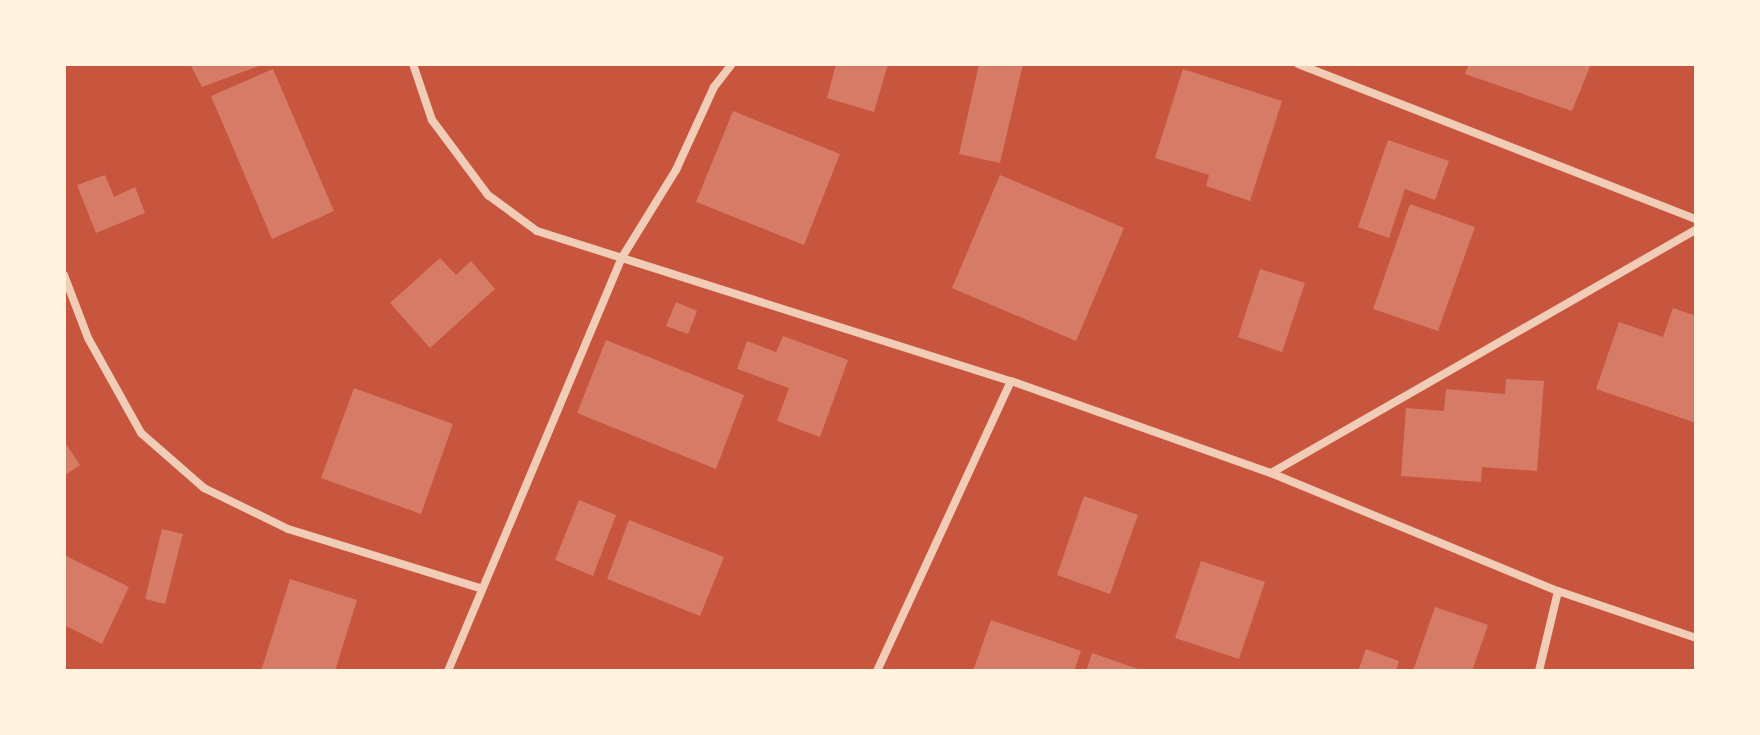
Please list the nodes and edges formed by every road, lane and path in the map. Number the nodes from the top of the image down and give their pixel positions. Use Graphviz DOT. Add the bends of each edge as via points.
graph roads {
  1 [pos="413,64"];
  2 [pos="732,64"];
  3 [pos="1298,64"];
  4 [pos="1696,219"];
  5 [pos="1696,230"];
  6 [pos="621,259"];
  7 [pos="64,275"];
  8 [pos="1011,381"];
  9 [pos="1271,473"];
  10 [pos="480,588"];
  11 [pos="1558,591"];
  12 [pos="1696,638"];
  13 [pos="448,671"];
  14 [pos="877,671"];
  15 [pos="1539,671"];
  1 -- 6 [label="street" via="432,120 488,195 537,231"];
  2 -- 6 [label="street" via="714,87 676,170"];
  3 -- 4 [label="street"];
  5 -- 9 [label="street"];
  6 -- 8 [label="street"];
  6 -- 10 [label="street"];
  7 -- 10 [label="street" via="88,338 141,433 204,488 288,529"];
  8 -- 9 [label="street"];
  8 -- 14 [label="street"];
  9 -- 11 [label="street"];
  10 -- 13 [label="street"];
  11 -- 12 [label="street"];
  11 -- 15 [label="street"];
}
